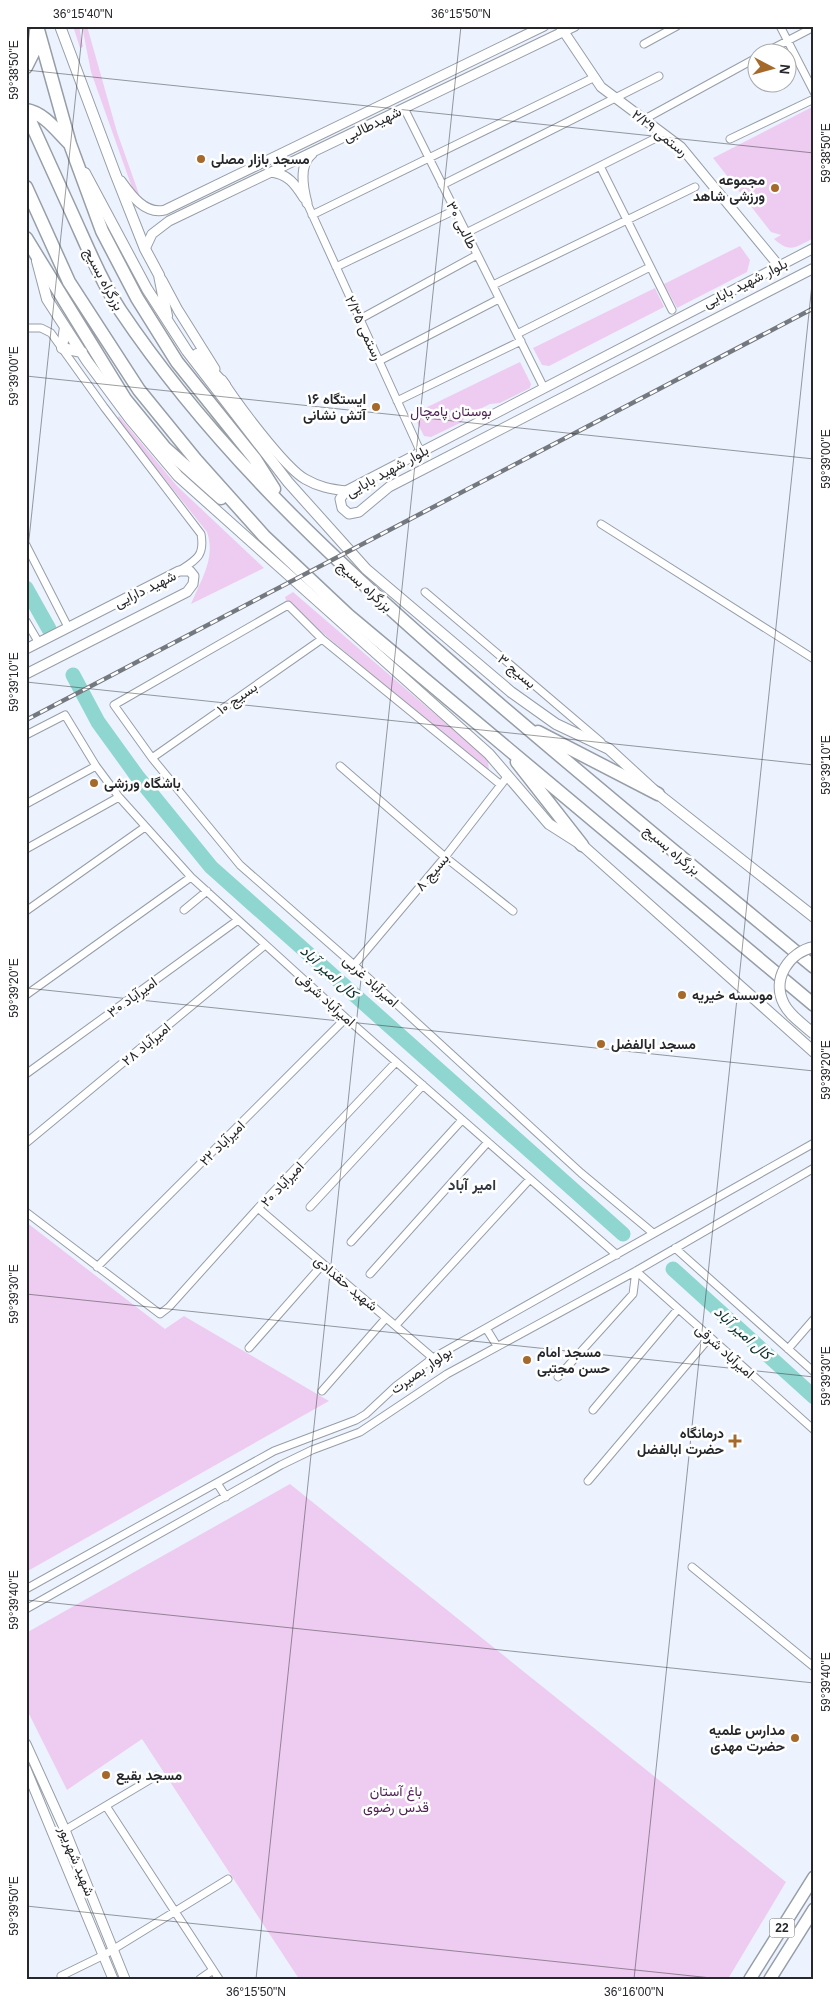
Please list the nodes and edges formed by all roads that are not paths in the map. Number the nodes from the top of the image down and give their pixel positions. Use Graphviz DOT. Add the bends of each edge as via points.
graph roads {
  1 [pos="37,26"];
  2 [pos="60,26"];
  3 [pos="544,26"];
  4 [pos="574,26"];
  5 [pos="677,26"];
  6 [pos="780,26"];
  7 [pos="814,27"];
  8 [pos="562,29"];
  9 [pos="788,40"];
  10 [pos="784,42"];
  11 [pos="644,44"];
  12 [pos="485,55"];
  13 [pos="748,62"];
  14 [pos="26,67"];
  15 [pos="491,67"];
  16 [pos="659,76"];
  17 [pos="593,78"];
  18 [pos="814,92"];
  19 [pos="814,99"];
  20 [pos="615,100"];
  21 [pos="404,108"];
  22 [pos="26,111"];
  23 [pos="643,120"];
  24 [pos="335,128"];
  25 [pos="664,134"];
  26 [pos="341,138"];
  27 [pos="730,139"];
  28 [pos="70,144"];
  29 [pos="318,150"];
  30 [pos="429,158"];
  31 [pos="600,166"];
  32 [pos="271,172"];
  33 [pos="115,173"];
  34 [pos="442,184"];
  35 [pos="26,187"];
  36 [pos="695,187"];
  37 [pos="307,203"];
  38 [pos="165,210"];
  39 [pos="455,210"];
  40 [pos="312,215"];
  41 [pos="627,220"];
  42 [pos="169,221"];
  43 [pos="466,233"];
  44 [pos="26,238"];
  45 [pos="814,248"];
  46 [pos="146,249"];
  47 [pos="34,250"];
  48 [pos="477,255"];
  49 [pos="779,266"];
  50 [pos="336,267"];
  51 [pos="650,267"];
  52 [pos="814,268"];
  53 [pos="159,275"];
  54 [pos="493,285"];
  55 [pos="499,299"];
  56 [pos="672,310"];
  57 [pos="360,319"];
  58 [pos="168,323"];
  59 [pos="65,327"];
  60 [pos="26,328"];
  61 [pos="517,334"];
  62 [pos="521,341"];
  63 [pos="62,348"];
  64 [pos="82,352"];
  65 [pos="379,360"];
  66 [pos="225,385"];
  67 [pos="543,386"];
  68 [pos="397,401"];
  69 [pos="421,453"];
  70 [pos="346,491"];
  71 [pos="288,512"];
  72 [pos="601,524"];
  73 [pos="264,536"];
  74 [pos="26,545"];
  75 [pos="179,571"];
  76 [pos="424,592"];
  77 [pos="26,621"];
  78 [pos="68,627"];
  79 [pos="322,639"];
  80 [pos="39,643"];
  81 [pos="26,649"];
  82 [pos="814,658"];
  83 [pos="26,674"];
  84 [pos="516,720"];
  85 [pos="26,735"];
  86 [pos="502,743"];
  87 [pos="609,749"];
  88 [pos="152,758"];
  89 [pos="96,766"];
  90 [pos="340,766"];
  91 [pos="504,781"];
  92 [pos="658,794"];
  93 [pos="119,797"];
  94 [pos="26,804"];
  95 [pos="146,827"];
  96 [pos="582,845"];
  97 [pos="26,849"];
  98 [pos="445,857"];
  99 [pos="191,877"];
  100 [pos="207,891"];
  101 [pos="184,910"];
  102 [pos="26,911"];
  103 [pos="513,911"];
  104 [pos="814,917"];
  105 [pos="238,920"];
  106 [pos="266,945"];
  107 [pos="814,948"];
  108 [pos="354,964"];
  109 [pos="814,967"];
  110 [pos="26,995"];
  111 [pos="814,1005"];
  112 [pos="346,1018"];
  113 [pos="814,1034"];
  114 [pos="814,1052"];
  115 [pos="396,1062"];
  116 [pos="26,1074"];
  117 [pos="423,1085"];
  118 [pos="462,1120"];
  119 [pos="488,1142"];
  120 [pos="26,1143"];
  121 [pos="814,1143"];
  122 [pos="814,1168"];
  123 [pos="530,1179"];
  124 [pos="310,1207"];
  125 [pos="258,1208"];
  126 [pos="26,1212"];
  127 [pos="653,1233"];
  128 [pos="351,1242"];
  129 [pos="675,1248"];
  130 [pos="617,1255"];
  131 [pos="324,1264"];
  132 [pos="97,1267"];
  133 [pos="636,1271"];
  134 [pos="370,1274"];
  135 [pos="678,1309"];
  136 [pos="386,1318"];
  137 [pos="814,1319"];
  138 [pos="396,1326"];
  139 [pos="486,1328"];
  140 [pos="710,1337"];
  141 [pos="498,1346"];
  142 [pos="249,1348"];
  143 [pos="788,1349"];
  144 [pos="433,1358"];
  145 [pos="814,1372"];
  146 [pos="558,1377"];
  147 [pos="322,1391"];
  148 [pos="593,1410"];
  149 [pos="814,1430"];
  150 [pos="588,1481"];
  151 [pos="217,1482"];
  152 [pos="226,1497"];
  153 [pos="692,1567"];
  154 [pos="26,1589"];
  155 [pos="26,1609"];
  156 [pos="814,1667"];
  157 [pos="26,1744"];
  158 [pos="26,1769"];
  159 [pos="156,1776"];
  160 [pos="106,1806"];
  161 [pos="65,1830"];
  162 [pos="814,1877"];
  163 [pos="228,1879"];
  164 [pos="814,1909"];
  165 [pos="176,1911"];
  166 [pos="113,1950"];
  167 [pos="104,1956"];
  168 [pos="213,1970"];
  169 [pos="61,1976"];
  170 [pos="113,1979"];
  171 [pos="125,1979"];
  172 [pos="200,1979"];
  173 [pos="219,1979"];
  174 [pos="750,1979"];
  175 [pos="770,1979"];
  1 -- 14 [label="highway" via="34,51"];
  1 -- 28 [label="highway"];
  2 -- 33 [label="main road"];
  3 -- 12 [label="street, شهیدطالبی"];
  4 -- 8 [label="street, شهیدطالبی"];
  5 -- 11 [label="street"];
  6 -- 9 [label="street"];
  7 -- 9 [label="street"];
  8 -- 15 [label="street, شهیدطالبی"];
  8 -- 17 [label="street, رستمی ۲/۲۹"];
  9 -- 10 [label="street"];
  9 -- 18 [label="street"];
  12 -- 15 [label="street"];
  12 -- 24 [label="street, شهیدطالبی"];
  13 -- 23 [label="street"];
  15 -- 21 [label="street, شهیدطالبی"];
  16 -- 20 [label="street"];
  17 -- 20 [label="street, رستمی ۲/۲۹"];
  17 -- 30 [label="street"];
  19 -- 27 [label="street"];
  20 -- 23 [label="street, رستمی ۲/۲۹"];
  20 -- 34 [label="street"];
  21 -- 26 [label="street, شهیدطالبی"];
  21 -- 30 [label="street, طالبی ۳۰"];
  22 -- 28 [label="highway" via="45,119"];
  22 -- 71 [label="highway, بزرگراه بسیج" via="96,268 118,308 219,440"];
  23 -- 25 [label="street, رستمی ۲/۲۹"];
  24 -- 26 [label="street"];
  24 -- 38 [label="street, شهیدطالبی"];
  25 -- 31 [label="street"];
  25 -- 49 [label="street, رستمی ۲/۲۹" via="696,163"];
  26 -- 29 [label="street, شهیدطالبی"];
  28 -- 58 [label="main road"];
  28 -- 71 [label="highway" via="102,231 137,298 177,362 255,459"];
  29 -- 32 [label="street, شهیدطالبی"];
  29 -- 37 [label="street" via="308,157 305,164"];
  30 -- 34 [label="street, طالبی ۳۰"];
  30 -- 40 [label="street"];
  31 -- 41 [label="street"];
  31 -- 43 [label="street"];
  32 -- 37 [label="street" via="294,182"];
  32 -- 42 [label="street, شهیدطالبی"];
  33 -- 38 [label="street" via="145,207"];
  33 -- 46 [label="main road"];
  34 -- 39 [label="street, طالبی ۳۰"];
  35 -- 73 [label="highway, بزرگراه بسیج" via="69,282 139,390"];
  36 -- 41 [label="street"];
  37 -- 40 [label="street, رستمی ۲/۳۵"];
  38 -- 42 [label="street" via="161,215"];
  39 -- 43 [label="street, طالبی ۳۰"];
  39 -- 50 [label="street"];
  40 -- 50 [label="street, رستمی ۲/۳۵"];
  41 -- 51 [label="street"];
  41 -- 54 [label="street"];
  42 -- 46 [label="street, شهیدطالبی" via="152,234"];
  43 -- 48 [label="street, طالبی ۳۰"];
  44 -- 47 [label="highway"];
  45 -- 49 [label="street, بلوار شهید بابایی"];
  46 -- 53 [label="main road"];
  47 -- 59 [label="main road" via="47,299"];
  47 -- 73 [label="highway" via="125,399 165,448"];
  48 -- 54 [label="street, طالبی ۳۰"];
  48 -- 57 [label="street"];
  49 -- 67 [label="street, بلوار شهید بابایی"];
  50 -- 57 [label="street, رستمی ۲/۳۵"];
  51 -- 56 [label="street"];
  51 -- 61 [label="street"];
  52 -- 70 [label="street, بلوار شهید بابایی" via="389,487 359,512 349,514 342,508 340,499"];
  53 -- 58 [label="main road"];
  53 -- 66 [label="street"];
  54 -- 55 [label="street, طالبی ۳۰"];
  55 -- 61 [label="street, طالبی ۳۰"];
  55 -- 65 [label="street"];
  57 -- 65 [label="street, رستمی ۲/۳۵"];
  58 -- 66 [label="main road"];
  58 -- 87 [label="main road" via="288,482 366,569 537,712"];
  59 -- 63 [label="main road"];
  59 -- 64 [label="main road"];
  60 -- 63 [label="street" via="41,328 51,333"];
  61 -- 62 [label="street, طالبی ۳۰"];
  62 -- 67 [label="street, طالبی ۳۰"];
  62 -- 68 [label="street"];
  63 -- 64 [label="main road"];
  63 -- 75 [label="street" via="202,534 204,546 196,560"];
  64 -- 91 [label="main road" via="130,419 178,476 489,754"];
  65 -- 68 [label="street, رستمی ۲/۳۵"];
  66 -- 70 [label="street" via="283,460 303,478 326,489"];
  67 -- 69 [label="street, بلوار شهید بابایی"];
  68 -- 69 [label="street, رستمی ۲/۳۵"];
  69 -- 70 [label="street, بلوار شهید بابایی"];
  71 -- 84 [label="highway, بزرگراه بسیج" via="369,591"];
  72 -- 82 [label="street"];
  73 -- 86 [label="highway, بزرگراه بسیج" via="348,615"];
  74 -- 78 [label="street"];
  75 -- 78 [label="street, شهید دارایی"];
  75 -- 83 [label="street, شهید دارایی" via="190,571 194,576 187,592"];
  76 -- 87 [label="street, بسیج ۳"];
  77 -- 80 [label="street"];
  78 -- 80 [label="street, شهید دارایی"];
  79 -- 88 [label="street, بسیج ۱۰"];
  79 -- 88 [label="street, امیرآباد غربی" via="288,605 114,705"];
  79 -- 91 [label="street"];
  80 -- 81 [label="street, شهید دارایی"];
  84 -- 92 [label="highway"];
  84 -- 109 [label="highway, بزرگراه بسیج"];
  85 -- 89 [label="street, امیرآباد شرقی" via="65,715"];
  86 -- 96 [label="highway"];
  86 -- 111 [label="highway, بزرگراه بسیج"];
  87 -- 92 [label="main road"];
  88 -- 108 [label="street, امیرآباد غربی" via="240,865"];
  89 -- 93 [label="street, امیرآباد شرقی"];
  89 -- 94 [label="street"];
  90 -- 98 [label="street"];
  91 -- 96 [label="main road" via="549,824"];
  91 -- 98 [label="street, بسیج ۸"];
  92 -- 104 [label="main road"];
  93 -- 95 [label="street, امیرآباد شرقی"];
  93 -- 97 [label="street"];
  95 -- 99 [label="street, امیرآباد شرقی"];
  95 -- 102 [label="street"];
  96 -- 114 [label="main road"];
  98 -- 103 [label="street"];
  98 -- 108 [label="street, بسیج ۸"];
  99 -- 100 [label="street, امیرآباد شرقی"];
  99 -- 110 [label="street"];
  100 -- 101 [label="street"];
  100 -- 105 [label="street, امیرآباد شرقی"];
  105 -- 106 [label="street, امیرآباد شرقی"];
  105 -- 116 [label="street, امیرآباد ۳۰"];
  106 -- 112 [label="street, امیرآباد شرقی"];
  106 -- 120 [label="street, امیرآباد ۲۸"];
  107 -- 113 [label="main road, bridge" via="794,956 780,978 784,1004"];
  108 -- 127 [label="street, امیرآباد غربی" via="581,1173"];
  112 -- 115 [label="street, امیرآباد شرقی"];
  112 -- 132 [label="street, امیرآباد ۲۲"];
  115 -- 117 [label="street, امیرآباد شرقی"];
  115 -- 125 [label="street, امیرآباد ۲۰"];
  117 -- 118 [label="street, امیرآباد شرقی"];
  117 -- 124 [label="street"];
  118 -- 119 [label="street, امیرآباد شرقی"];
  118 -- 128 [label="street"];
  119 -- 123 [label="street, امیرآباد شرقی"];
  119 -- 134 [label="street"];
  121 -- 127 [label="street, بولوار بصیرت"];
  122 -- 129 [label="street, بولوار بصیرت"];
  123 -- 130 [label="street, امیرآباد شرقی"];
  123 -- 138 [label="street"];
  125 -- 131 [label="street, شهید حقدادی"];
  125 -- 132 [label="street, امیرآباد ۲۰" via="169,1308 160,1314"];
  126 -- 132 [label="street"];
  127 -- 130 [label="street, بولوار بصیرت"];
  129 -- 133 [label="street, بولوار بصیرت"];
  129 -- 143 [label="street"];
  130 -- 139 [label="street, بولوار بصیرت"];
  131 -- 136 [label="street, شهید حقدادی"];
  131 -- 142 [label="street"];
  133 -- 135 [label="street, امیرآباد شرقی"];
  133 -- 141 [label="street, بولوار بصیرت"];
  133 -- 146 [label="street" via="633,1294"];
  135 -- 140 [label="street, امیرآباد شرقی"];
  135 -- 148 [label="street"];
  136 -- 138 [label="street, شهید حقدادی"];
  136 -- 147 [label="street"];
  137 -- 143 [label="street"];
  138 -- 144 [label="street, شهید حقدادی"];
  139 -- 141 [label="street"];
  139 -- 144 [label="street, بولوار بصیرت"];
  140 -- 149 [label="street, امیرآباد شرقی"];
  140 -- 150 [label="street"];
  141 -- 152 [label="street, بولوار بصیرت" via="448,1374 360,1432 312,1450"];
  143 -- 145 [label="street"];
  144 -- 151 [label="street, بولوار بصیرت" via="356,1420 274,1451"];
  151 -- 152 [label="street"];
  151 -- 154 [label="street, بولوار بصیرت"];
  152 -- 155 [label="street, بولوار بصیرت"];
  153 -- 156 [label="street"];
  157 -- 161 [label="street, شهید شهریور"];
  158 -- 167 [label="street, شهید شهریور"];
  159 -- 160 [label="street"];
  160 -- 161 [label="street"];
  160 -- 165 [label="street"];
  161 -- 166 [label="street, شهید شهریور"];
  162 -- 174 [label="main road, 22"];
  163 -- 165 [label="street"];
  164 -- 175 [label="main road, 22"];
  165 -- 166 [label="street"];
  165 -- 168 [label="street"];
  166 -- 167 [label="street"];
  166 -- 171 [label="street, شهید شهریور"];
  167 -- 169 [label="street"];
  167 -- 170 [label="street, شهید شهریور"];
  168 -- 172 [label="street"];
  168 -- 173 [label="street"];
}
